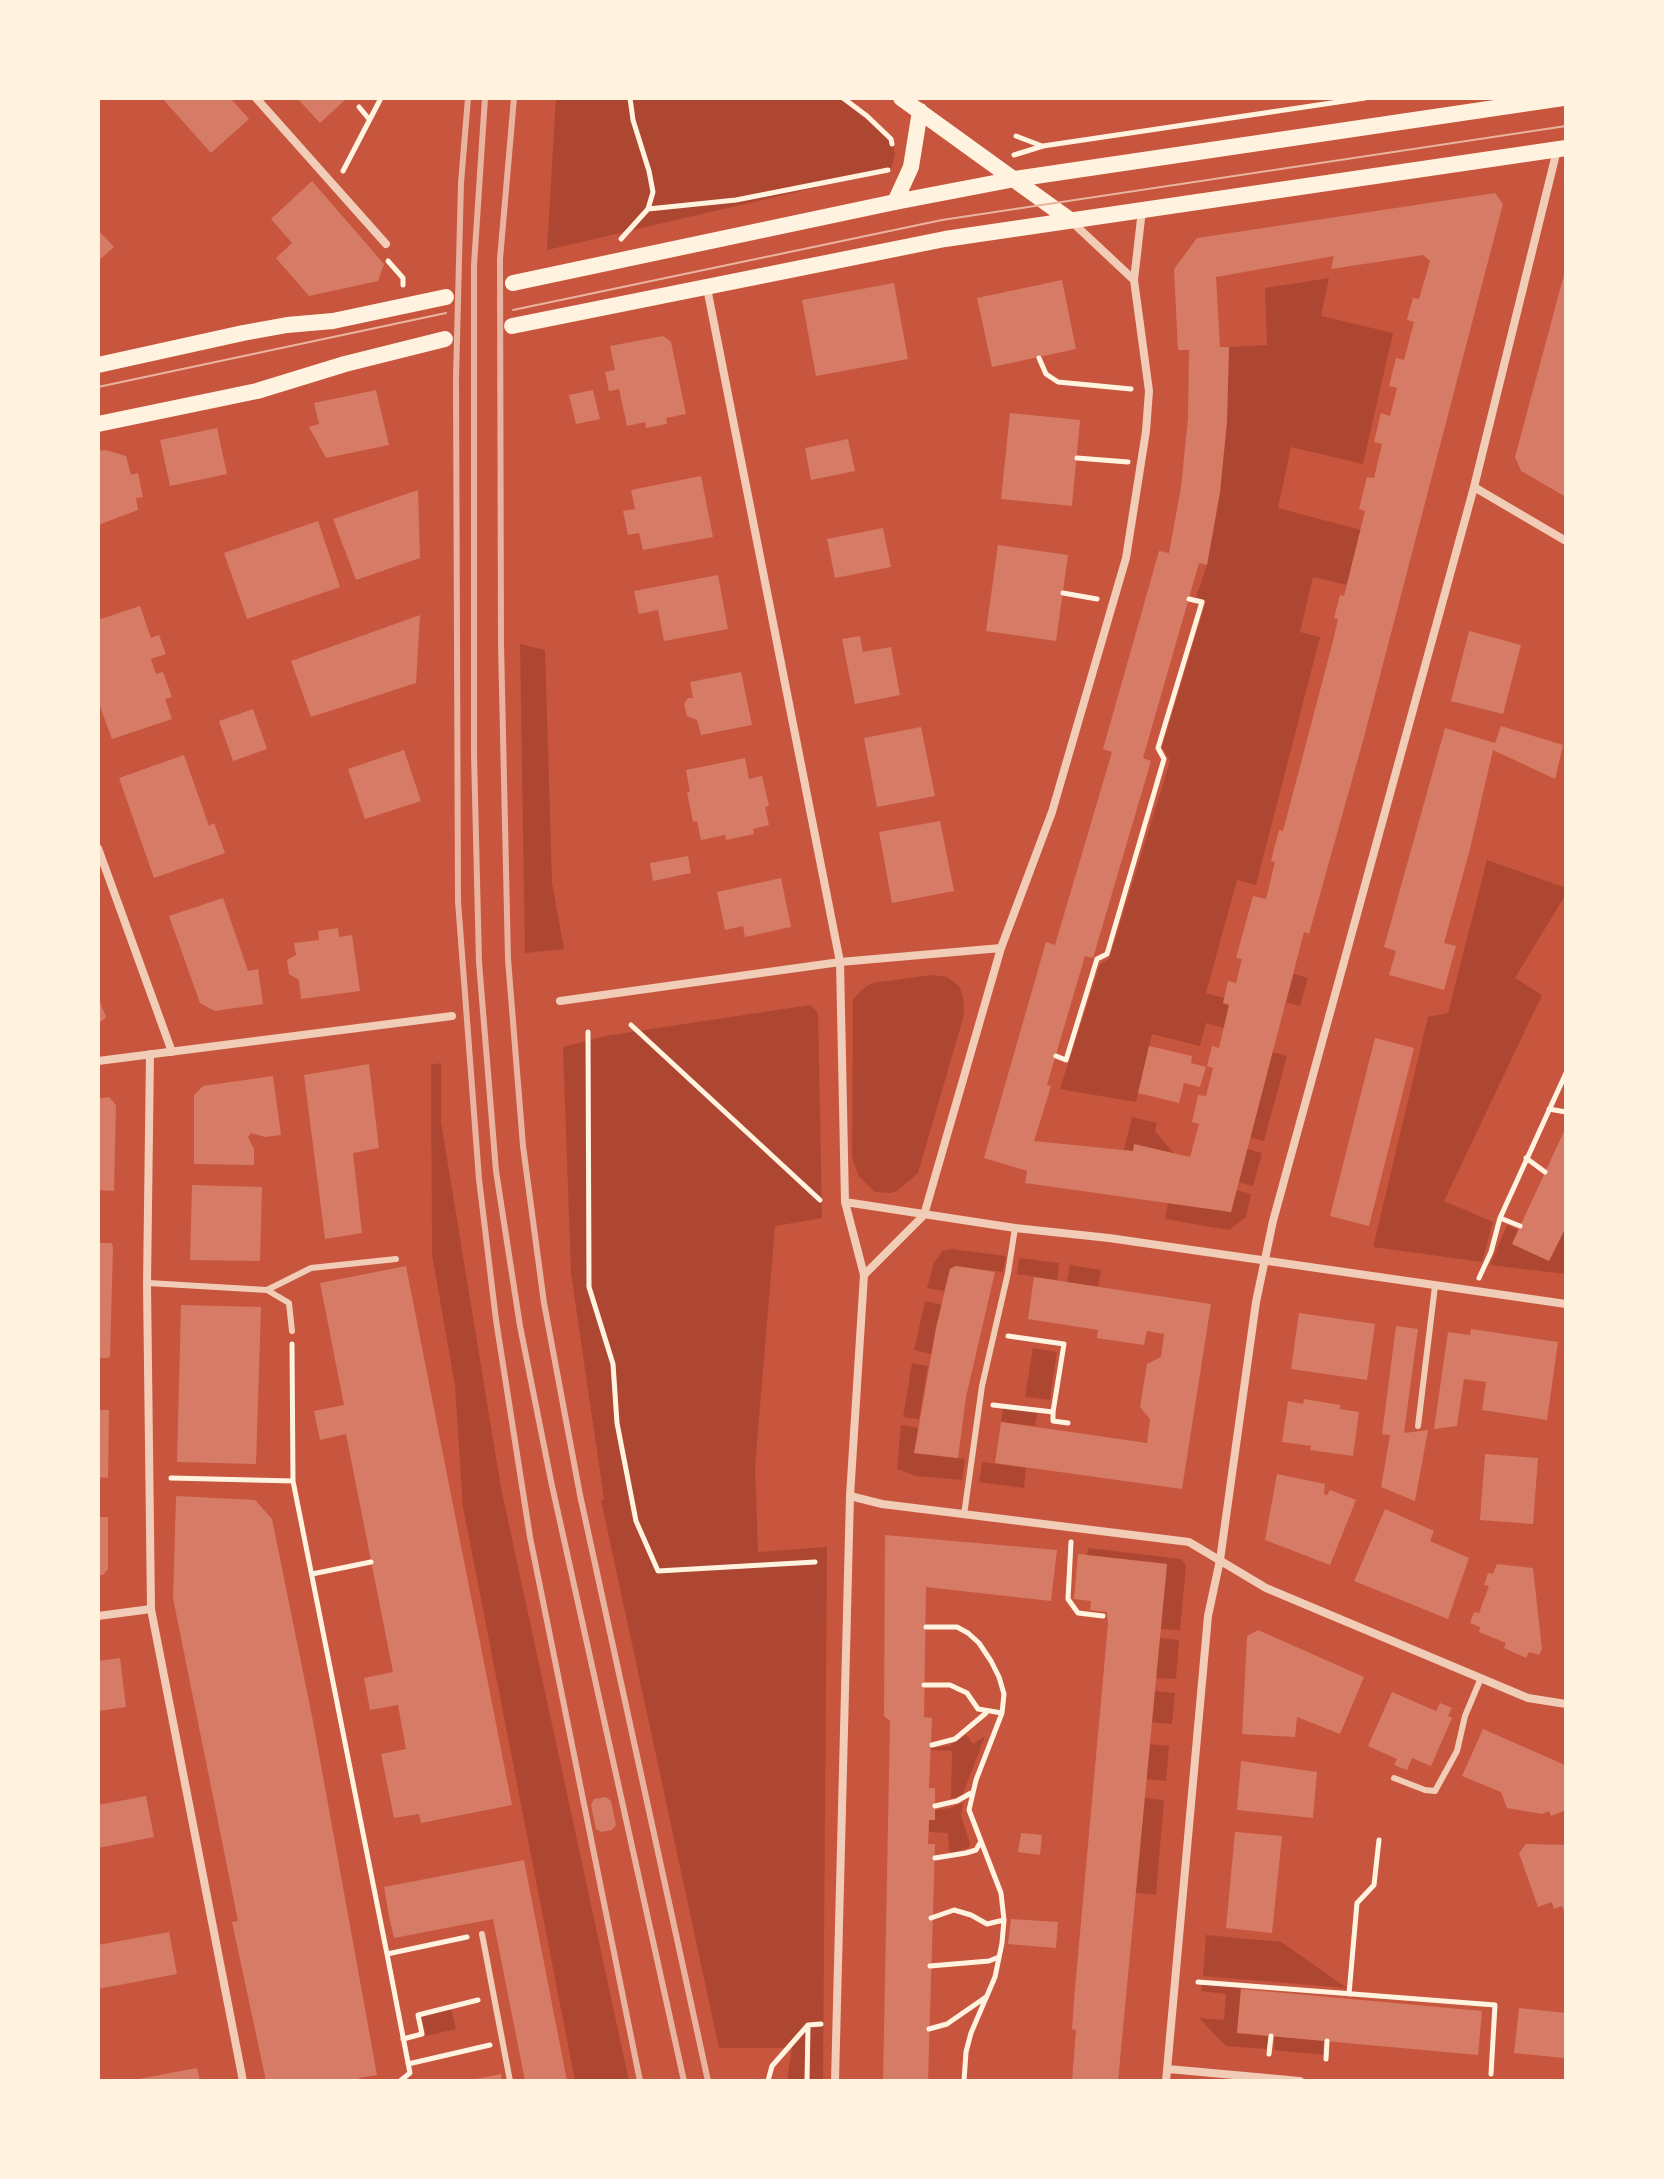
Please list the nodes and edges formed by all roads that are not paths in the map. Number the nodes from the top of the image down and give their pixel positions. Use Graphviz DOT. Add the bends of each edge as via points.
graph roads {
  1 [pos="256,98"];
  2 [pos="901,98"];
  3 [pos="1563,98"];
  4 [pos="920,111"];
  5 [pos="1562,149"];
  6 [pos="1015,179"];
  7 [pos="895,202"];
  8 [pos="1142,210"];
  9 [pos="1070,220"];
  10 [pos="386,244"];
  11 [pos="1134,280"];
  12 [pos="513,283"];
  13 [pos="707,288"];
  14 [pos="446,297"];
  15 [pos="512,326"];
  16 [pos="445,339"];
  17 [pos="98,365"];
  18 [pos="98,424"];
  19 [pos="1474,487"];
  20 [pos="1566,541"];
  21 [pos="98,848"];
  22 [pos="1001,948"];
  23 [pos="840,962"];
  24 [pos="560,1001"];
  25 [pos="452,1016"];
  26 [pos="172,1052"];
  27 [pos="150,1054"];
  28 [pos="98,1061"];
  29 [pos="845,1202"];
  30 [pos="924,1215"];
  31 [pos="1015,1228"];
  32 [pos="396,1259"];
  33 [pos="1264,1262"];
  34 [pos="864,1275"];
  35 [pos="148,1283"];
  36 [pos="1435,1286"];
  37 [pos="267,1290"];
  38 [pos="1566,1304"];
  39 [pos="292,1331"];
  40 [pos="1418,1426"];
  41 [pos="850,1496"];
  42 [pos="964,1515"];
  43 [pos="1220,1560"];
  44 [pos="151,1609"];
  45 [pos="98,1616"];
  46 [pos="1481,1678"];
  47 [pos="1566,1704"];
  48 [pos="1394,1778"];
  49 [pos="482,1934"];
  50 [pos="1168,2069"];
  51 [pos="243,2081"];
  52 [pos="510,2081"];
  53 [pos="835,2081"];
  54 [pos="1166,2081"];
  55 [pos="1300,2081"];
  1 -- 10 [label="street"];
  2 -- 4 [label="main road"];
  3 -- 6 [label="main road"];
  4 -- 6 [label="main road"];
  4 -- 7 [label="main road" via="911,167"];
  5 -- 8 [label="main road"];
  5 -- 19 [label="street"];
  6 -- 7 [label="main road"];
  6 -- 9 [label="main road"];
  7 -- 12 [label="main road"];
  8 -- 9 [label="main road"];
  8 -- 11 [label="street"];
  9 -- 11 [label="street"];
  9 -- 13 [label="main road" via="945,239"];
  11 -- 22 [label="street" via="1149,391 1126,558 1052,812"];
  13 -- 15 [label="main road"];
  13 -- 23 [label="street"];
  14 -- 17 [label="main road"];
  16 -- 18 [label="main road" via="257,391"];
  19 -- 20 [label="street"];
  19 -- 33 [label="street"];
  21 -- 26 [label="street"];
  22 -- 23 [label="street"];
  22 -- 30 [label="street"];
  23 -- 24 [label="street"];
  23 -- 29 [label="street"];
  25 -- 26 [label="street"];
  26 -- 27 [label="street"];
  27 -- 28 [label="street"];
  27 -- 35 [label="street"];
  29 -- 30 [label="street"];
  29 -- 34 [label="street"];
  30 -- 31 [label="street"];
  30 -- 34 [label="street"];
  31 -- 33 [label="street"];
  31 -- 42 [label="lane"];
  32 -- 37 [label="lane" via="311,1268"];
  33 -- 36 [label="street"];
  33 -- 43 [label="street"];
  34 -- 41 [label="street"];
  35 -- 37 [label="lane"];
  35 -- 44 [label="street"];
  36 -- 38 [label="street"];
  36 -- 40 [label="lane"];
  37 -- 39 [label="lane" via="289,1303"];
  41 -- 42 [label="street"];
  41 -- 53 [label="street"];
  42 -- 43 [label="street" via="1189,1542"];
  43 -- 46 [label="street" via="1266,1588"];
  43 -- 50 [label="street" via="1208,1616"];
  44 -- 45 [label="street"];
  44 -- 51 [label="street"];
  46 -- 47 [label="street" via="1528,1698"];
  46 -- 48 [label="lane" via="1457,1751 1435,1791"];
  49 -- 52 [label="lane"];
  50 -- 54 [label="street"];
  50 -- 55 [label="street"];
}
